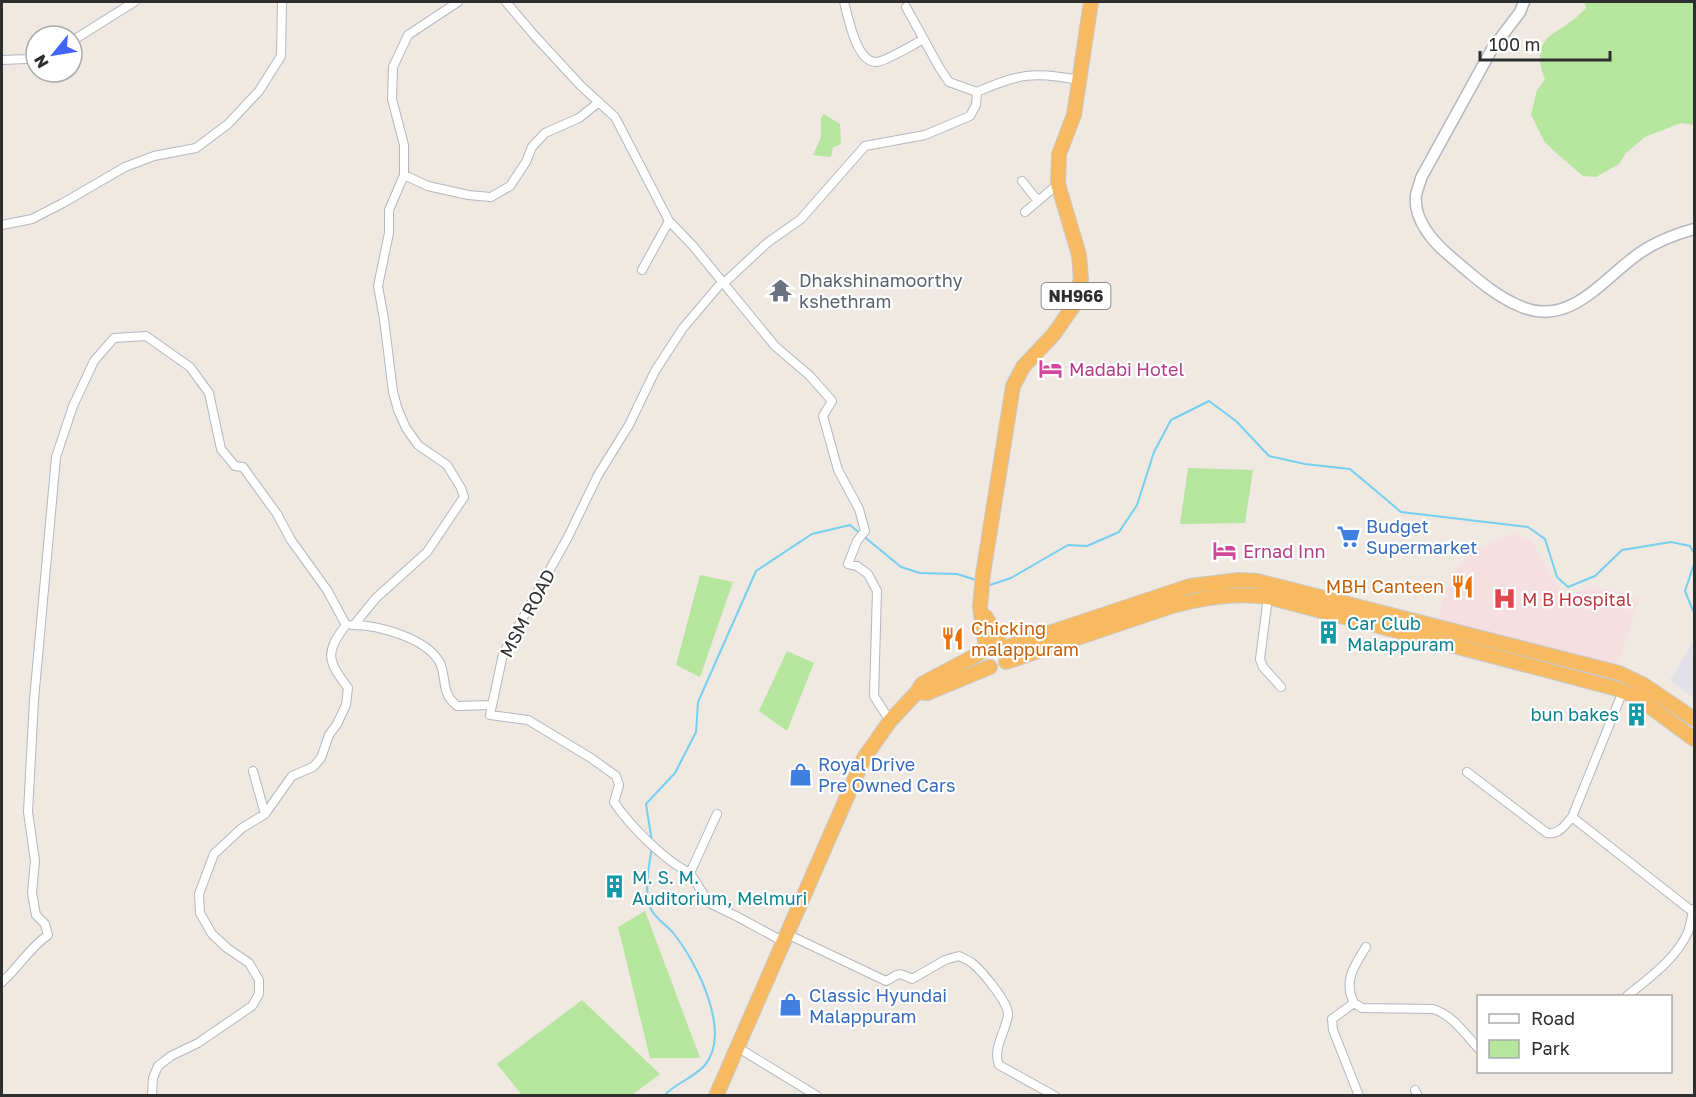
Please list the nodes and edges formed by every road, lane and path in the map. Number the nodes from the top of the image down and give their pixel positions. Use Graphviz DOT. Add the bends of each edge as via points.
graph roads {
  1 [pos="134,2"];
  2 [pos="282,2"];
  3 [pos="458,2"];
  4 [pos="506,2"];
  5 [pos="844,2"];
  6 [pos="1091,2"];
  7 [pos="1524,2"];
  8 [pos="906,7"];
  9 [pos="84,33"];
  10 [pos="924,39"];
  11 [pos="24,59"];
  12 [pos="2,60"];
  13 [pos="1079,80"];
  14 [pos="977,92"];
  15 [pos="598,102"];
  16 [pos="404,175"];
  17 [pos="1022,181"];
  18 [pos="1058,184"];
  19 [pos="1038,201"];
  20 [pos="1024,212"];
  21 [pos="669,221"];
  22 [pos="2,225"];
  23 [pos="1695,229"];
  24 [pos="642,270"];
  25 [pos="722,283"];
  26 [pos="1268,597"];
  27 [pos="980,607"];
  28 [pos="350,625"];
  29 [pos="985,650"];
  30 [pos="1004,652"];
  31 [pos="1551,655"];
  32 [pos="990,667"];
  33 [pos="1547,672"];
  34 [pos="1281,687"];
  35 [pos="1623,691"];
  36 [pos="917,692"];
  37 [pos="492,705"];
  38 [pos="1695,719"];
  39 [pos="890,721"];
  40 [pos="1695,738"];
  41 [pos="253,771"];
  42 [pos="1467,772"];
  43 [pos="265,814"];
  44 [pos="717,814"];
  45 [pos="1572,817"];
  46 [pos="690,873"];
  47 [pos="1694,910"];
  48 [pos="785,938"];
  49 [pos="1366,947"];
  50 [pos="2,982"];
  51 [pos="1628,995"];
  52 [pos="1354,1003"];
  53 [pos="1477,1046"];
  54 [pos="737,1047"];
  55 [pos="152,1095"];
  56 [pos="716,1095"];
  57 [pos="817,1095"];
  58 [pos="1055,1095"];
  59 [pos="1359,1095"];
  1 -- 9 [label="street"];
  2 -- 22 [label="street" via="281,56 259,91 228,124 196,148 124,167 32,219"];
  3 -- 16 [label="street" via="408,35 393,67 392,99 404,145"];
  4 -- 15 [label="street"];
  5 -- 10 [label="street" via="859,50 868,59 885,59"];
  6 -- 13 [label="highway, NH966"];
  7 -- 23 [label="street" via="1492,49 1421,178 1417,211 1425,228 1442,250 1482,283 1522,307 1544,312 1582,301 1654,244"];
  8 -- 10 [label="street"];
  10 -- 14 [label="street" via="949,82"];
  11 -- 12 [label="street"];
  13 -- 14 [label="street" via="1052,74 1030,75 1008,78"];
  13 -- 18 [label="highway, NH966" via="1074,114 1059,154"];
  14 -- 25 [label="street, MSM ROAD" via="970,116 925,135 865,146 801,219 766,243"];
  15 -- 16 [label="street" via="579,118 544,133 510,186 491,197 428,186"];
  15 -- 21 [label="street" via="615,117"];
  16 -- 28 [label="street" via="389,210 389,233 378,286 393,392 406,428 418,445 447,465 464,497 428,552"];
  17 -- 19 [label="street"];
  18 -- 19 [label="street"];
  18 -- 27 [label="highway, NH966" via="1080,255 1081,279 1074,305 1023,367 1014,386"];
  19 -- 20 [label="street"];
  21 -- 24 [label="street"];
  21 -- 25 [label="street"];
  25 -- 37 [label="street, MSM ROAD" via="683,328 655,370 503,654"];
  25 -- 39 [label="street" via="775,346 832,401 823,416 838,470 859,508 865,531 848,564 867,574 877,591 874,696"];
  26 -- 30 [label="highway" via="1196,599"];
  26 -- 33 [label="highway"];
  26 -- 34 [label="street" via="1260,659"];
  27 -- 29 [label="highway, NH966"];
  27 -- 30 [label="highway"];
  28 -- 37 [label="street" via="364,625 413,639 440,663 447,695 457,706"];
  28 -- 43 [label="street" via="334,641 330,655 348,688 346,705 321,758 313,767 292,776"];
  28 -- 50 [label="street" via="243,467 226,458 209,393 190,367 146,336 114,338 94,361 56,457 28,812 35,861 32,893 36,915 45,924 48,935 34,944"];
  29 -- 30 [label="highway" via="991,645"];
  29 -- 32 [label="highway, NH966" via="984,660"];
  29 -- 36 [label="highway" via="922,684"];
  30 -- 31 [label="highway" via="1190,586 1239,580 1292,589"];
  30 -- 32 [label="highway" via="999,668"];
  31 -- 33 [label="highway"];
  31 -- 38 [label="highway" via="1620,673"];
  32 -- 36 [label="highway" via="927,693"];
  33 -- 35 [label="highway"];
  35 -- 40 [label="highway"];
  35 -- 45 [label="street"];
  36 -- 39 [label="highway"];
  37 -- 46 [label="street" via="490,715 528,720 616,776 619,785 614,802 623,816 675,866"];
  39 -- 48 [label="highway" via="864,758"];
  41 -- 43 [label="street"];
  42 -- 45 [label="street" via="1547,833 1560,830"];
  43 -- 55 [label="street" via="242,828 214,854 200,894 200,913 212,934 249,963 260,980 259,994 252,1006 158,1066"];
  44 -- 46 [label="street"];
  45 -- 47 [label="street"];
  46 -- 48 [label="street" via="709,903"];
  47 -- 51 [label="street" via="1682,942 1663,966"];
  48 -- 54 [label="highway"];
  48 -- 58 [label="street" via="886,981 901,973 912,978 959,956 972,963 1004,1001 1008,1014 996,1059 999,1065"];
  49 -- 52 [label="street" via="1352,970 1348,986"];
  52 -- 53 [label="street" via="1362,1008 1442,1011"];
  52 -- 59 [label="street" via="1332,1019"];
  54 -- 56 [label="highway"];
  54 -- 57 [label="street"];
}
